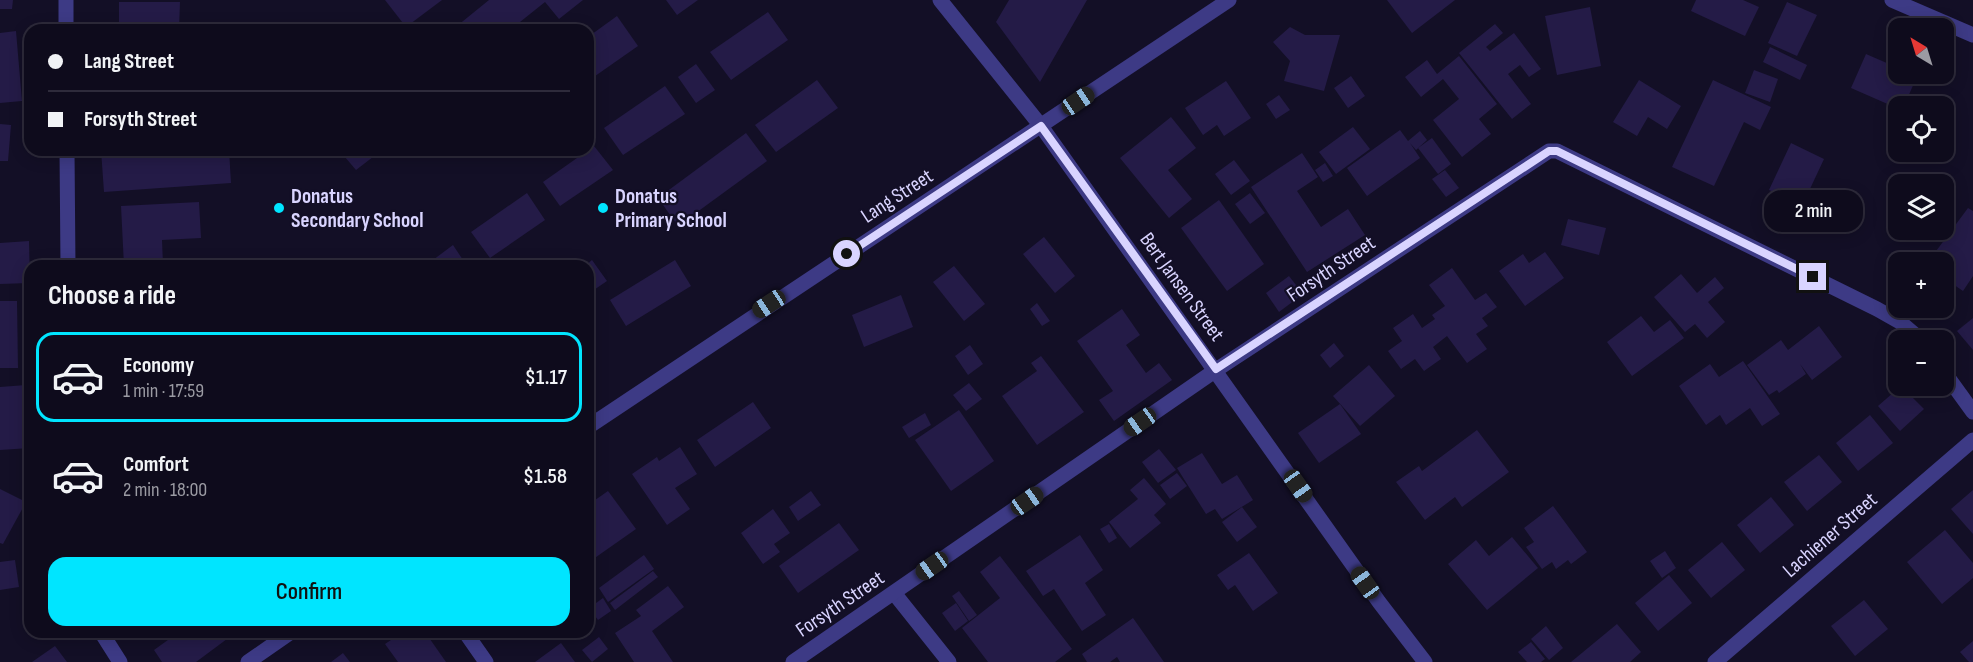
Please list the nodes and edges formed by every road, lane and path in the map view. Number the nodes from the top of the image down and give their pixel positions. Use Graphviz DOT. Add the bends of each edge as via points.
graph roads {
  1 [pos="66,0"];
  2 [pos="940,0"];
  3 [pos="1229,0"];
  4 [pos="1892,0"];
  5 [pos="66,24"];
  6 [pos="1973,35"];
  7 [pos="1041,126"];
  8 [pos="67,156"];
  9 [pos="68,260"];
  10 [pos="1909,330"];
  11 [pos="1216,369"];
  12 [pos="1954,386"];
  13 [pos="1973,412"];
  14 [pos="594,423"];
  15 [pos="1973,440"];
  16 [pos="894,593"];
  17 [pos="105,638"];
  18 [pos="282,638"];
  19 [pos="469,638"];
  20 [pos="120,662"];
  21 [pos="248,662"];
  22 [pos="486,662"];
  23 [pos="793,662"];
  24 [pos="949,662"];
  25 [pos="1425,662"];
  26 [pos="1715,662"];
  1 -- 5 [label="street"];
  2 -- 7 [label="street, Bert Jansen Street"];
  3 -- 7 [label="street, Lang Street"];
  4 -- 6 [label="street"];
  7 -- 11 [label="street, Bert Jansen Street"];
  7 -- 14 [label="street, Lang Street"];
  8 -- 9 [label="street"];
  10 -- 11 [label="street, Forsyth Street" via="1877,309 1557,151 1549,151"];
  11 -- 16 [label="street, Forsyth Street"];
  11 -- 25 [label="street, Bert Jansen Street"];
  12 -- 13 [label="street"];
  15 -- 26 [label="street, Lachiener Street"];
  16 -- 23 [label="street, Forsyth Street"];
  16 -- 24 [label="street"];
  17 -- 20 [label="street"];
  18 -- 21 [label="street"];
  19 -- 22 [label="street"];
}
